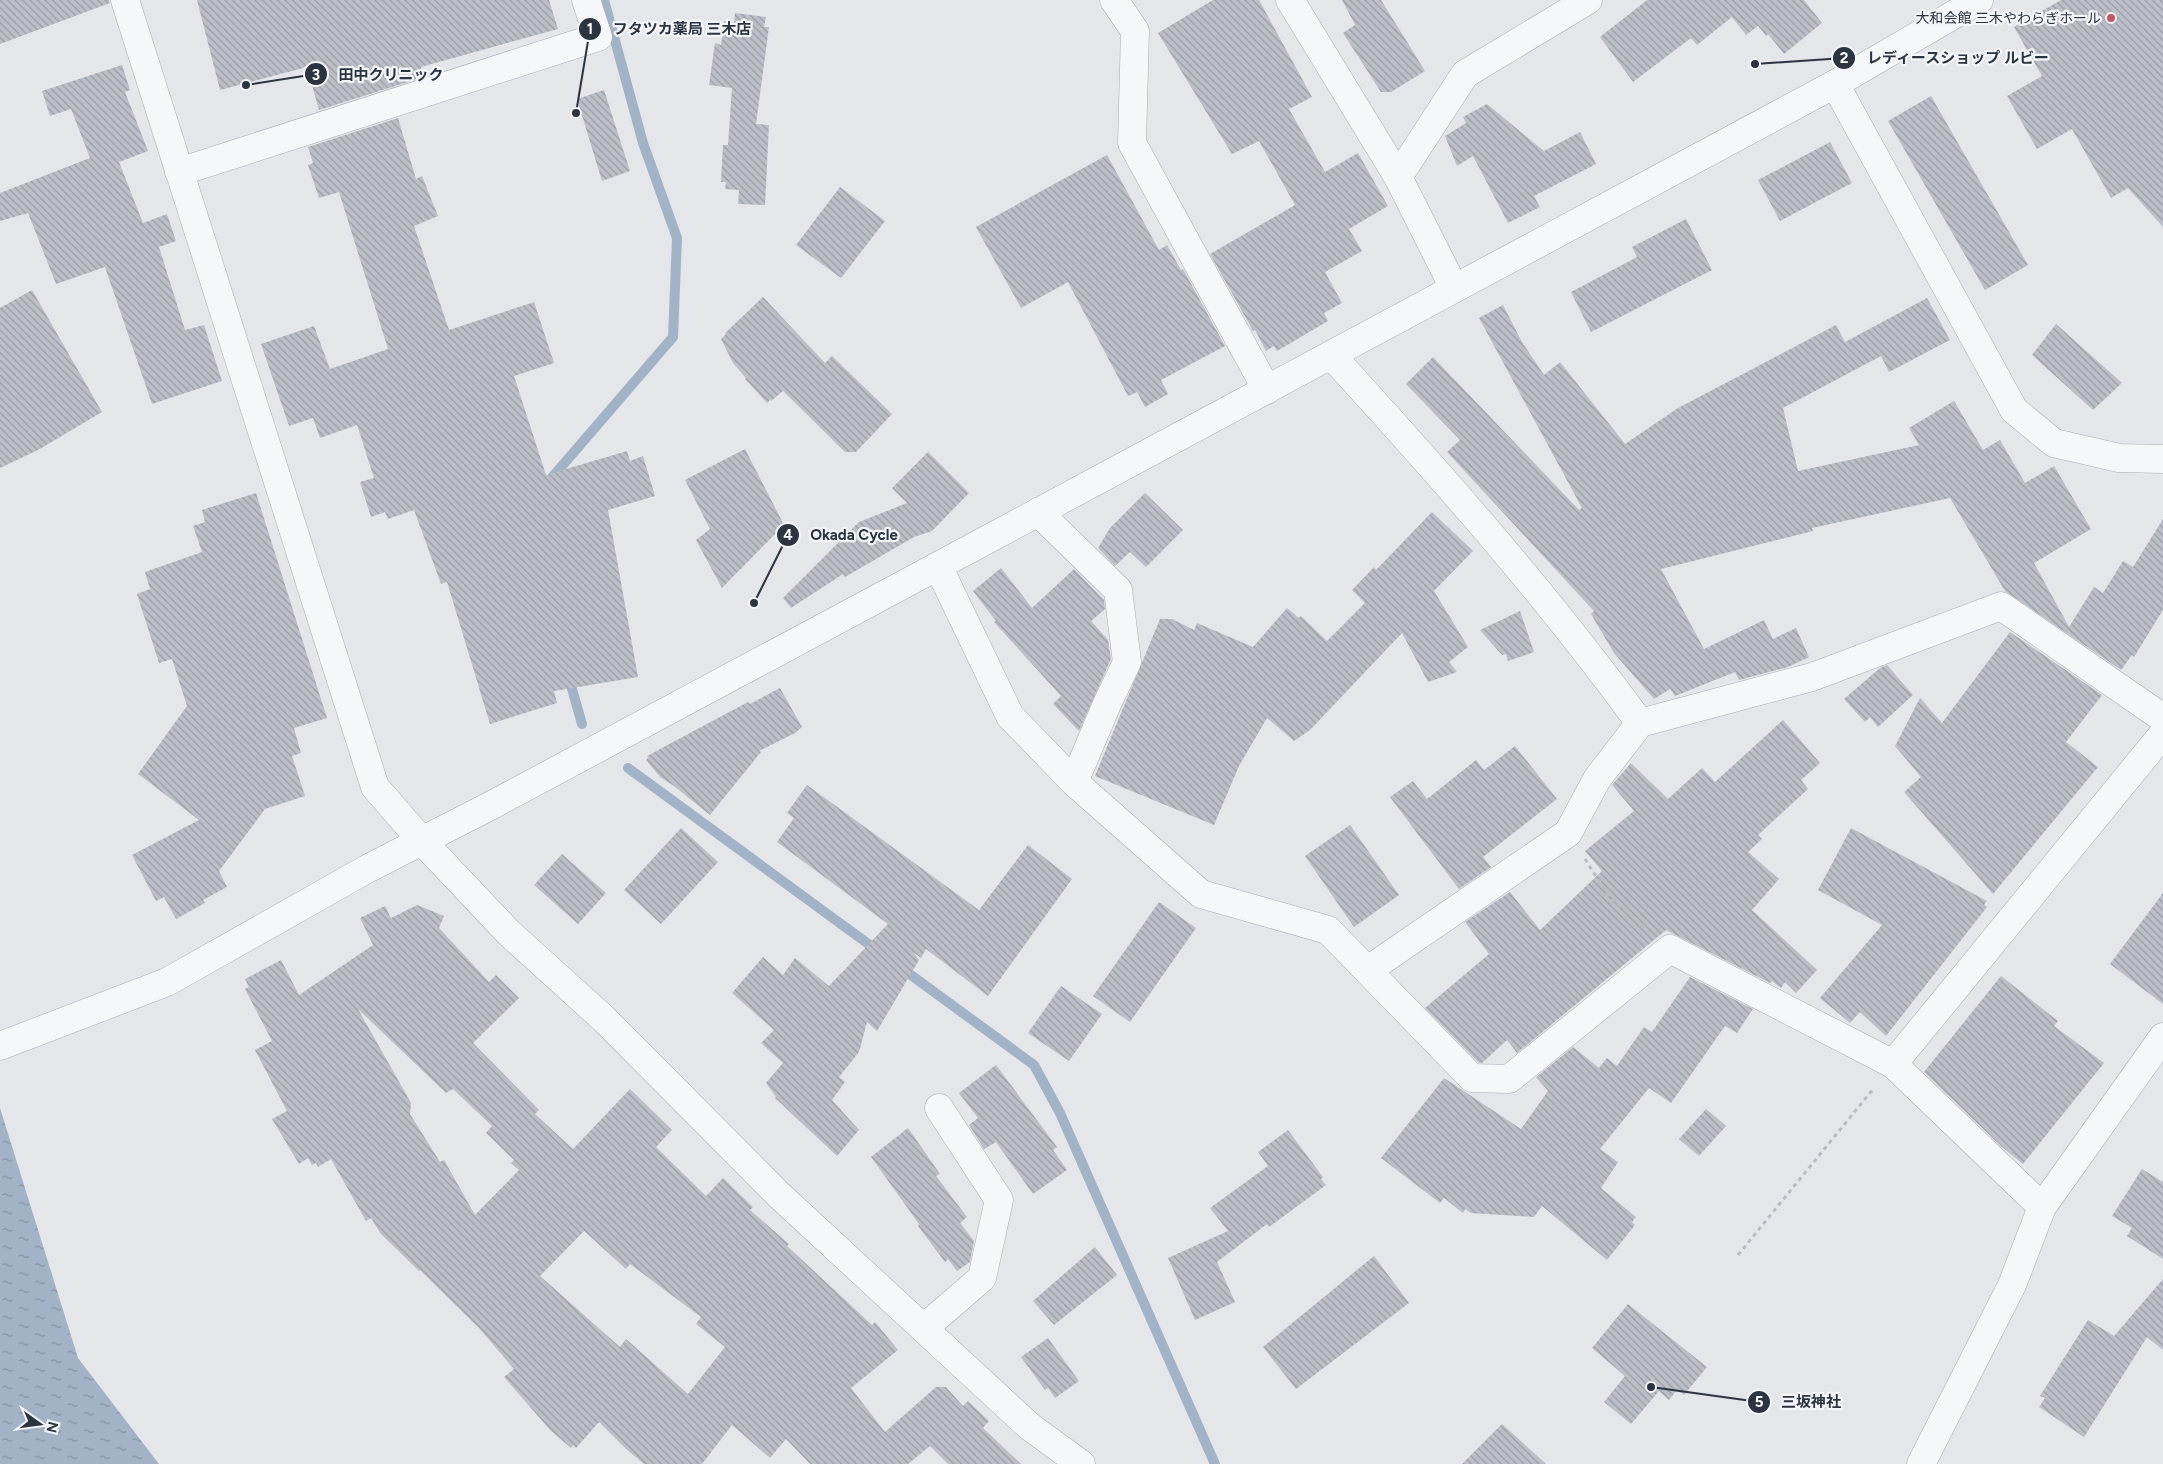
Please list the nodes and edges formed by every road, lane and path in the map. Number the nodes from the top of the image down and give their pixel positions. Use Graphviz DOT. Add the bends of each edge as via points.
graph roads {
  1 [pos="125,0"];
  2 [pos="586,0"];
  3 [pos="1114,0"];
  4 [pos="1290,0"];
  5 [pos="1588,0"];
  6 [pos="1979,0"];
  7 [pos="1835,84"];
  8 [pos="179,172"];
  9 [pos="1398,177"];
  10 [pos="1454,288"];
  11 [pos="1331,355"];
  12 [pos="1267,390"];
  13 [pos="2163,459"];
  14 [pos="1038,512"];
  15 [pos="938,566"];
  16 [pos="1640,723"];
  17 [pos="2162,733"];
  18 [pos="1074,782"];
  19 [pos="1568,833"];
  20 [pos="422,841"];
  21 [pos="1670,948"];
  22 [pos="1368,970"];
  23 [pos="2163,1037"];
  24 [pos="0,1046"];
  25 [pos="1893,1064"];
  26 [pos="939,1108"];
  27 [pos="2042,1207"];
  28 [pos="1738,1255"];
  29 [pos="924,1328"];
  30 [pos="1081,1464"];
  31 [pos="1921,1464"];
  1 -- 8 [label="street"];
  2 -- 8 [label="street" via="598,37"];
  3 -- 12 [label="street" via="1135,31 1132,143"];
  4 -- 9 [label="street"];
  5 -- 9 [label="street" via="1465,74"];
  6 -- 7 [label="street"];
  7 -- 10 [label="street"];
  7 -- 13 [label="street" via="2014,410 2054,443 2119,458"];
  8 -- 20 [label="street" via="376,787"];
  9 -- 10 [label="street"];
  10 -- 11 [label="street"];
  11 -- 12 [label="street"];
  11 -- 16 [label="street" via="1435,469 1606,676"];
  12 -- 14 [label="street"];
  14 -- 15 [label="street"];
  14 -- 18 [label="street" via="1118,590 1127,662"];
  15 -- 18 [label="street" via="1010,716"];
  15 -- 20 [label="street"];
  16 -- 17 [label="street" via="1812,677 2001,606"];
  16 -- 19 [label="street" via="1597,779"];
  17 -- 25 [label="street"];
  18 -- 22 [label="street" via="1201,894 1328,930"];
  19 -- 21 [label="path" via="1608,895"];
  19 -- 22 [label="street"];
  20 -- 24 [label="street" via="167,982"];
  20 -- 29 [label="street" via="509,933 624,1039 779,1195"];
  21 -- 22 [label="street" via="1509,1079 1472,1078"];
  21 -- 25 [label="street"];
  23 -- 27 [label="street"];
  25 -- 27 [label="street"];
  25 -- 28 [label="path"];
  26 -- 29 [label="street" via="999,1200 982,1278"];
  27 -- 31 [label="street" via="2012,1285"];
  29 -- 30 [label="street" via="1029,1426"];
}
